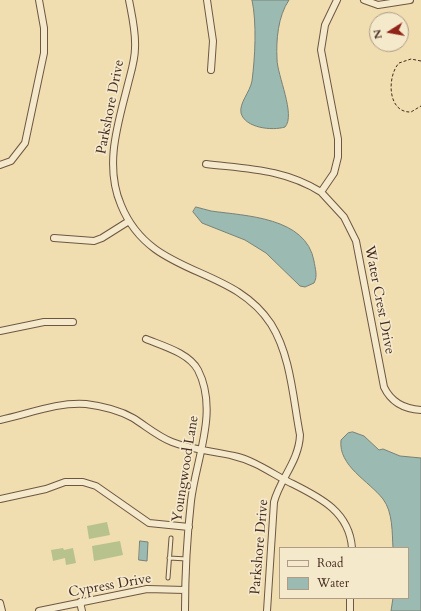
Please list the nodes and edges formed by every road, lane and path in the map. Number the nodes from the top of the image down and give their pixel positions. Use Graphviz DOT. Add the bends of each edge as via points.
graph roads {
  1 [pos="39,0"];
  2 [pos="129,0"];
  3 [pos="207,0"];
  4 [pos="337,0"];
  5 [pos="364,0"];
  6 [pos="410,0"];
  7 [pos="421,61"];
  8 [pos="210,70"];
  9 [pos="421,106"];
  10 [pos="206,164"];
  11 [pos="0,165"];
  12 [pos="321,192"];
  13 [pos="129,221"];
  14 [pos="54,238"];
  15 [pos="73,322"];
  16 [pos="0,330"];
  17 [pos="146,339"];
  18 [pos="421,410"];
  19 [pos="0,420"];
  20 [pos="200,451"];
  21 [pos="284,479"];
  22 [pos="0,498"];
  23 [pos="189,527"];
  24 [pos="171,538"];
  25 [pos="352,547"];
  26 [pos="169,558"];
  27 [pos="187,559"];
  28 [pos="168,578"];
  29 [pos="185,590"];
  30 [pos="350,599"];
  31 [pos="80,602"];
  32 [pos="0,603"];
  33 [pos="2,611"];
  34 [pos="39,611"];
  35 [pos="82,611"];
  36 [pos="185,611"];
  37 [pos="267,611"];
  38 [pos="350,611"];
  1 -- 11 [label="street" via="44,28 44,53 25,143 11,161"];
  2 -- 13 [label="street, Parkshore Drive" via="135,49 112,156 114,187"];
  3 -- 8 [label="street" via="213,41"];
  4 -- 12 [label="street" via="325,25 321,50 338,139 338,157 331,178"];
  5 -- 6 [label="street" via="378,5"];
  7 -- 9 [label="path" via="411,59 399,63 392,75 392,90 395,105 404,112 411,112"];
  10 -- 12 [label="street, Water Crest Drive" via="276,172 302,181"];
  12 -- 18 [label="street, Water Crest Drive" via="344,217 356,241 384,386 399,405"];
  13 -- 14 [label="street" via="94,241"];
  13 -- 21 [label="street, Parkshore Drive" via="158,253 243,294 271,324 285,359 300,435 300,445"];
  15 -- 16 [label="street" via="44,322"];
  17 -- 20 [label="street, Youngwood Lane" via="185,357 198,370 208,411"];
  19 -- 20 [label="street" via="62,405 97,406 126,415 169,441"];
  20 -- 21 [label="street" via="241,458 260,465"];
  20 -- 23 [label="street, Youngwood Lane"];
  21 -- 25 [label="street" via="326,501 339,513 347,527"];
  21 -- 37 [label="street, Parkshore Drive" via="276,495 273,509"];
  22 -- 23 [label="street" via="46,489 65,482 84,482 96,486 149,523"];
  23 -- 27 [label="street, Youngwood Lane"];
  24 -- 26 [label="lane"];
  26 -- 27 [label="lane"];
  26 -- 28 [label="lane"];
  27 -- 29 [label="street, Youngwood Lane"];
  29 -- 31 [label="street, Cypress Drive" via="147,589"];
  29 -- 36 [label="street, Youngwood Lane"];
  30 -- 38 [label="street"];
  31 -- 34 [label="street, Cypress Drive"];
  31 -- 35 [label="street"];
  32 -- 33 [label="street"];
}
